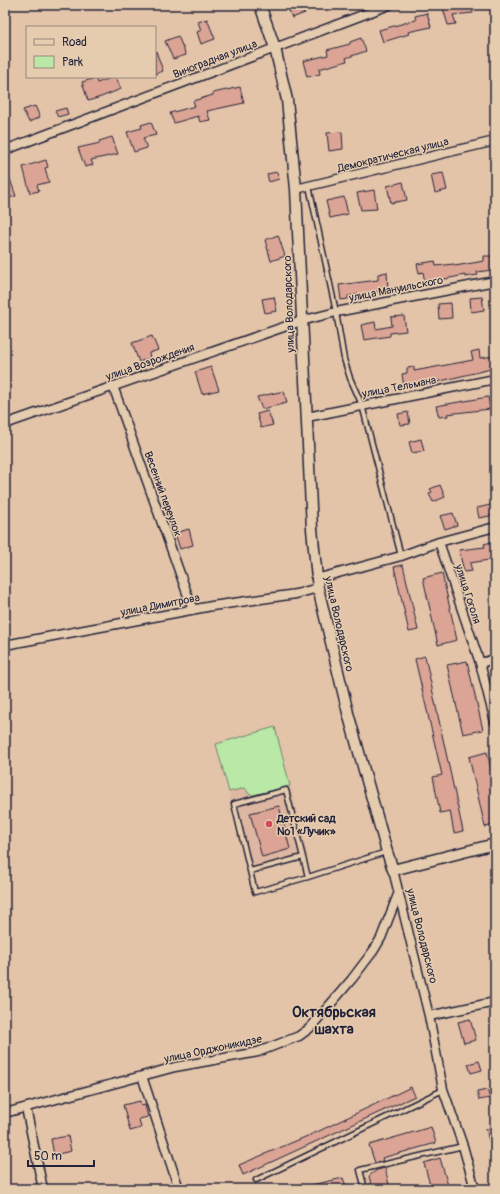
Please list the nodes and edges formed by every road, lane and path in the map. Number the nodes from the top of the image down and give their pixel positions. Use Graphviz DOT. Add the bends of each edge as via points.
graph roads {
  1 [pos="260,5"];
  2 [pos="389,5"];
  3 [pos="275,48"];
  4 [pos="495,141"];
  5 [pos="5,150"];
  6 [pos="310,186"];
  7 [pos="296,189"];
  8 [pos="495,281"];
  9 [pos="336,312"];
  10 [pos="301,321"];
  11 [pos="495,379"];
  12 [pos="113,386"];
  13 [pos="362,405"];
  14 [pos="307,417"];
  15 [pos="5,424"];
  16 [pos="495,527"];
  17 [pos="439,542"];
  18 [pos="401,556"];
  19 [pos="317,584"];
  20 [pos="193,610"];
  21 [pos="5,645"];
  22 [pos="495,659"];
  23 [pos="480,663"];
  24 [pos="495,722"];
  25 [pos="495,844"];
  26 [pos="387,852"];
  27 [pos="303,857"];
  28 [pos="393,870"];
  29 [pos="250,871"];
  30 [pos="308,877"];
  31 [pos="399,892"];
  32 [pos="495,1002"];
  33 [pos="429,1016"];
  34 [pos="142,1076"];
  35 [pos="443,1090"];
  36 [pos="26,1108"];
  37 [pos="5,1113"];
  38 [pos="463,1146"];
  39 [pos="256,1180"];
  40 [pos="43,1189"];
  41 [pos="179,1189"];
  42 [pos="365,1189"];
  43 [pos="475,1189"];
  1 -- 3 [label="street, улица Володарского"];
  2 -- 3 [label="street, Виноградная улица"];
  3 -- 5 [label="street, Виноградная улица"];
  3 -- 7 [label="street, улица Володарского" via="287,100"];
  4 -- 6 [label="street, Демократическая улица"];
  6 -- 7 [label="street, Демократическая улица"];
  6 -- 9 [label="lane"];
  7 -- 10 [label="street, улица Володарского"];
  8 -- 9 [label="street, улица Мануильского"];
  9 -- 10 [label="street, улица Мануильского"];
  9 -- 13 [label="lane" via="344,359"];
  10 -- 12 [label="street, улица Возрождения"];
  10 -- 14 [label="street, улица Володарского"];
  11 -- 13 [label="street, улица Тельмана"];
  12 -- 15 [label="street, улица Возрождения"];
  12 -- 20 [label="street, Весенний переулок"];
  13 -- 14 [label="street, улица Тельмана"];
  13 -- 18 [label="lane"];
  14 -- 19 [label="street, улица Володарского"];
  16 -- 17 [label="street, улица Димитрова"];
  17 -- 18 [label="street, улица Димитрова"];
  17 -- 23 [label="street, улица Гоголя"];
  18 -- 19 [label="street, улица Димитрова"];
  19 -- 20 [label="street, улица Димитрова" via="296,594"];
  19 -- 26 [label="street, улица Володарского" via="348,712"];
  20 -- 21 [label="street, улица Димитрова"];
  22 -- 23 [label="street"];
  23 -- 24 [label="street, улица Гоголя"];
  25 -- 28 [label="street"];
  26 -- 28 [label="street, улица Володарского"];
  26 -- 30 [label="lane"];
  27 -- 29 [label="lane"];
  27 -- 29 [label="lane" via="286,790 234,804"];
  27 -- 30 [label="lane"];
  28 -- 31 [label="street, улица Володарского"];
  29 -- 30 [label="lane" via="255,892"];
  31 -- 33 [label="street, улица Володарского"];
  31 -- 34 [label="street, улица Орджоникидзе" via="374,950 310,1028 299,1036 258,1052 175,1067"];
  32 -- 33 [label="street"];
  33 -- 35 [label="street, улица Володарского"];
  34 -- 36 [label="street, улица Орджоникидзе"];
  34 -- 41 [label="street"];
  35 -- 38 [label="street, улица Володарского"];
  35 -- 39 [label="lane"];
  36 -- 37 [label="street, улица Орджоникидзе"];
  36 -- 40 [label="street"];
  38 -- 42 [label="lane" via="360,1170"];
  38 -- 43 [label="street, улица Володарского"];
}
